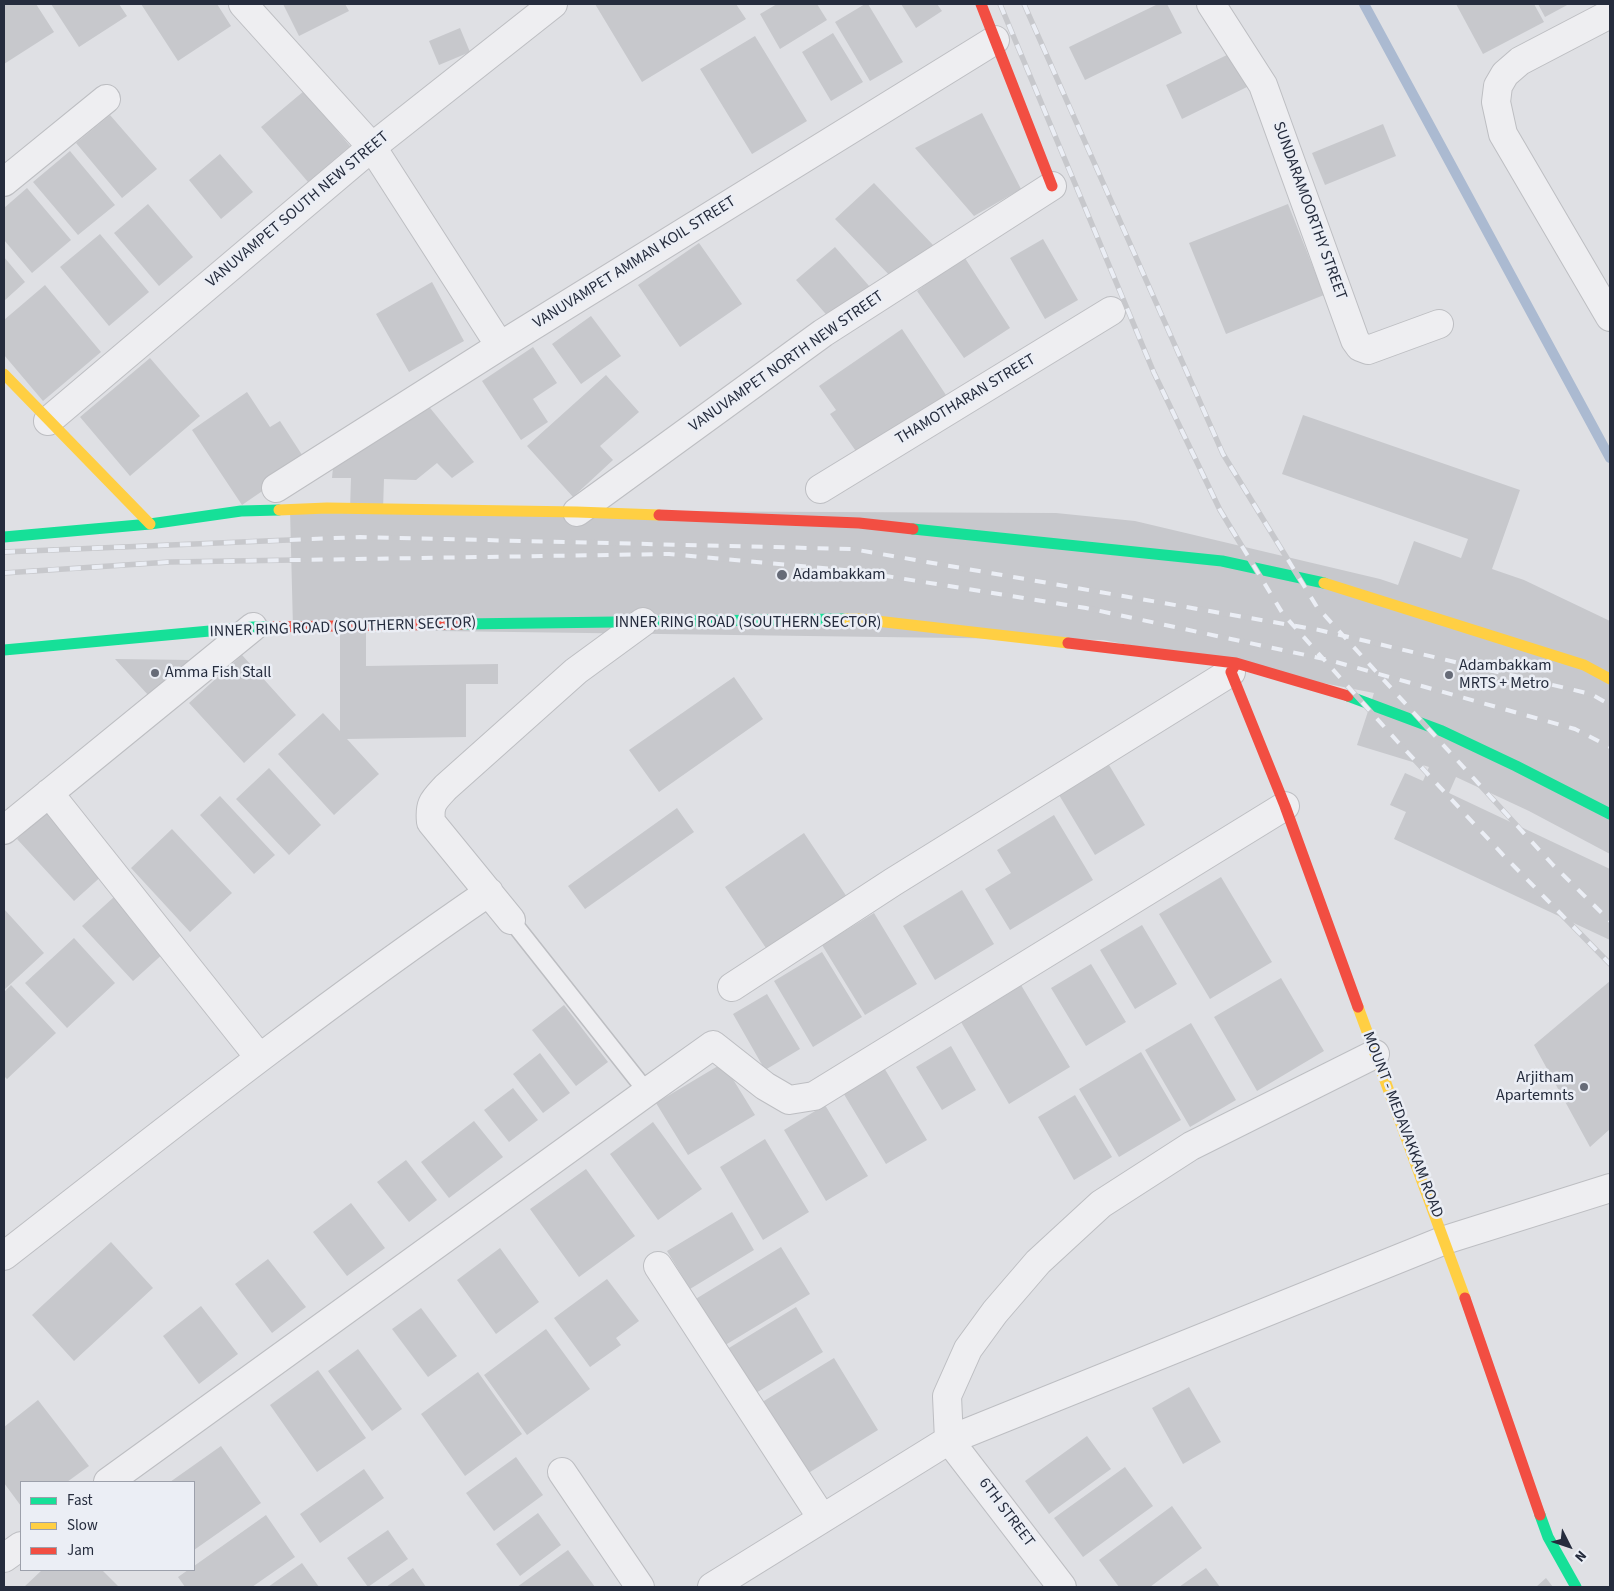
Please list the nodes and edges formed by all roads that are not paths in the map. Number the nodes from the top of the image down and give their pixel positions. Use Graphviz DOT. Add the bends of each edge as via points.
graph roads {
  1 [pos="243,4"];
  2 [pos="553,4"];
  3 [pos="981,4"];
  4 [pos="1211,4"];
  5 [pos="1610,14"];
  6 [pos="995,40"];
  7 [pos="106,99"];
  8 [pos="372,146"];
  9 [pos="4,182"];
  10 [pos="1052,186"];
  11 [pos="1112,311"];
  12 [pos="1610,317"];
  13 [pos="1439,324"];
  14 [pos="500,346"];
  15 [pos="4,374"];
  16 [pos="48,421"];
  17 [pos="276,488"];
  18 [pos="820,489"];
  19 [pos="577,512"];
  20 [pos="150,524"];
  21 [pos="4,537"];
  22 [pos="643,622"];
  23 [pos="253,627"];
  24 [pos="4,650"];
  25 [pos="1234,667"];
  26 [pos="1610,679"];
  27 [pos="49,793"];
  28 [pos="1285,806"];
  29 [pos="1610,814"];
  30 [pos="4,830"];
  31 [pos="489,892"];
  32 [pos="511,920"];
  33 [pos="732,987"];
  34 [pos="1375,1054"];
  35 [pos="259,1057"];
  36 [pos="646,1092"];
  37 [pos="1610,1188"];
  38 [pos="1445,1240"];
  39 [pos="4,1256"];
  40 [pos="658,1266"];
  41 [pos="949,1440"];
  42 [pos="562,1472"];
  43 [pos="109,1481"];
  44 [pos="822,1518"];
  45 [pos="20,1547"];
  46 [pos="4,1558"];
  47 [pos="729,1583"];
  48 [pos="640,1587"];
  49 [pos="1062,1587"];
  50 [pos="1576,1587"];
  1 -- 8 [label="street"];
  2 -- 8 [label="street, VANUVAMPET SOUTH NEW STREET"];
  3 -- 6 [label="main road"];
  4 -- 13 [label="street, SUNDARAMOORTHY STREET" via="1263,85 1355,340 1368,350"];
  5 -- 12 [label="street" via="1520,61 1501,80 1496,102 1503,134"];
  6 -- 10 [label="main road"];
  6 -- 14 [label="street, VANUVAMPET AMMAN KOIL STREET"];
  7 -- 9 [label="street"];
  8 -- 14 [label="street"];
  8 -- 16 [label="street, VANUVAMPET SOUTH NEW STREET"];
  10 -- 19 [label="street, VANUVAMPET NORTH NEW STREET" via="823,333"];
  11 -- 18 [label="street, THAMOTHARAN STREET"];
  14 -- 17 [label="street, VANUVAMPET AMMAN KOIL STREET"];
  15 -- 16 [label="main road"];
  16 -- 20 [label="main road"];
  19 -- 20 [label="main road" via="328,508 241,511"];
  19 -- 26 [label="main road" via="859,523 1222,561 1314,580 1394,604 1584,665"];
  20 -- 21 [label="main road"];
  22 -- 23 [label="main road, INNER RING ROAD (SOUTHERN SECTOR)"];
  22 -- 25 [label="main road, INNER RING ROAD (SOUTHERN SECTOR)" via="858,619"];
  22 -- 31 [label="street" via="576,671 477,758 435,800 430,809 431,822"];
  23 -- 24 [label="main road, INNER RING ROAD (SOUTHERN SECTOR)"];
  23 -- 27 [label="street"];
  25 -- 28 [label="main road, MOUNT - MEDAVAKKAM ROAD"];
  25 -- 29 [label="main road, INNER RING ROAD (SOUTHERN SECTOR)" via="1344,695 1442,731"];
  25 -- 33 [label="street"];
  27 -- 30 [label="street"];
  27 -- 35 [label="street"];
  28 -- 34 [label="main road, MOUNT - MEDAVAKKAM ROAD"];
  28 -- 36 [label="street" via="814,1096 789,1100 765,1086 713,1045"];
  31 -- 32 [label="street"];
  31 -- 35 [label="street"];
  32 -- 36 [label="lane"];
  34 -- 38 [label="main road, MOUNT - MEDAVAKKAM ROAD"];
  34 -- 41 [label="street" via="1192,1146 1101,1204 1038,1262 968,1349 947,1396"];
  35 -- 39 [label="street"];
  36 -- 43 [label="street"];
  37 -- 38 [label="street"];
  38 -- 41 [label="street"];
  38 -- 50 [label="main road, MOUNT - MEDAVAKKAM ROAD" via="1548,1537"];
  40 -- 44 [label="street"];
  41 -- 44 [label="street"];
  41 -- 49 [label="street, 6TH STREET"];
  42 -- 48 [label="street"];
  44 -- 47 [label="street"];
  45 -- 46 [label="street"];
}
